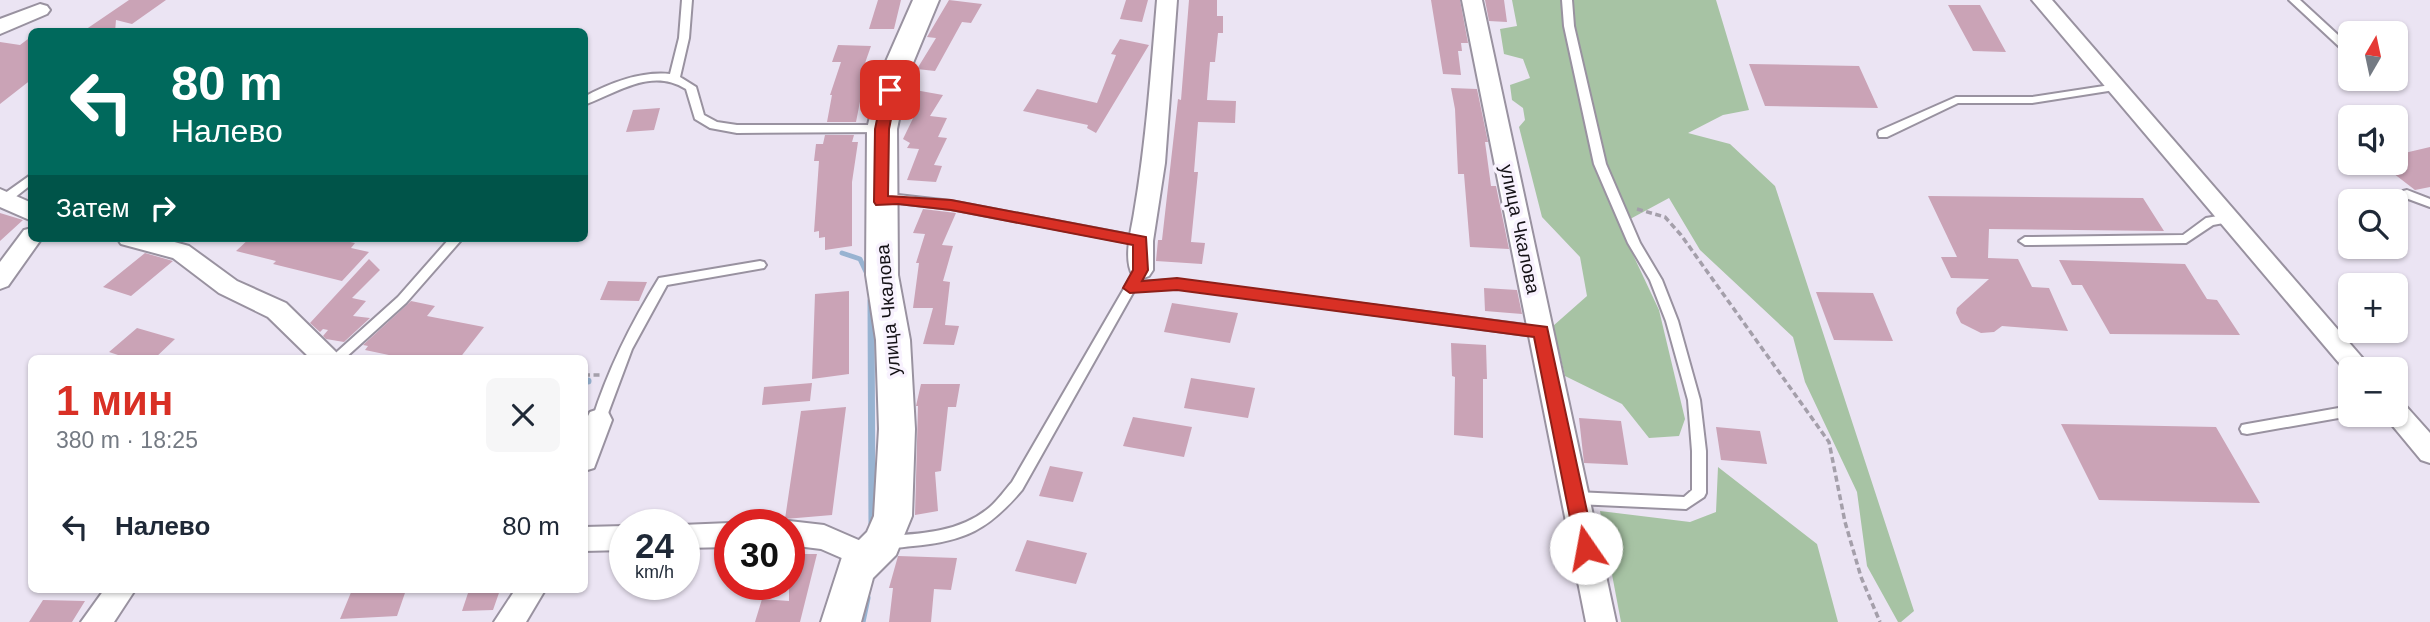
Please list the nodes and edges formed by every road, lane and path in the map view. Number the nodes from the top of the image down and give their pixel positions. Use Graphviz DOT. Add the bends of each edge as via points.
graph roads {
  1 [pos="687,0"];
  2 [pos="926,0"];
  3 [pos="1167,0"];
  4 [pos="1472,0"];
  5 [pos="1567,0"];
  6 [pos="2042,0"];
  7 [pos="2294,0"];
  8 [pos="40,10"];
  9 [pos="0,28"];
  10 [pos="2338,40"];
  11 [pos="674,78"];
  12 [pos="2117,87"];
  13 [pos="588,100"];
  14 [pos="882,129"];
  15 [pos="1883,134"];
  16 [pos="28,181"];
  17 [pos="2408,194"];
  18 [pos="3,198"];
  19 [pos="881,202"];
  20 [pos="2430,203"];
  21 [pos="1619,204"];
  22 [pos="28,211"];
  23 [pos="2230,218"];
  24 [pos="1141,241"];
  25 [pos="2025,241"];
  26 [pos="28,242"];
  27 [pos="144,242"];
  28 [pos="453,242"];
  29 [pos="760,265"];
  30 [pos="1136,279"];
  31 [pos="0,280"];
  32 [pos="1541,332"];
  33 [pos="323,355"];
  34 [pos="340,355"];
  35 [pos="2349,357"];
  36 [pos="2338,413"];
  37 [pos="599,420"];
  38 [pos="2408,426"];
  39 [pos="2248,429"];
  40 [pos="588,449"];
  41 [pos="2430,452"];
  42 [pos="1576,498"];
  43 [pos="805,535"];
  44 [pos="609,539"];
  45 [pos="588,540"];
  46 [pos="874,550"];
  47 [pos="119,593"];
  48 [pos="529,593"];
  49 [pos="96,622"];
  50 [pos="509,622"];
  51 [pos="841,622"];
  52 [pos="1601,622"];
  53 [pos="1880,622"];
  1 -- 11 [label="lane"];
  2 -- 14 [label="street, улица Чкалова" via="894,75"];
  3 -- 24 [label="street" via="1154,163"];
  4 -- 32 [label="street, улица Чкалова"];
  5 -- 21 [label="lane" via="1600,164"];
  6 -- 12 [label="street"];
  7 -- 10 [label="lane"];
  8 -- 9 [label="street"];
  11 -- 13 [label="lane" via="629,83"];
  11 -- 14 [label="lane" via="691,87 699,117 714,125"];
  12 -- 15 [label="lane" via="2032,100 1956,100"];
  12 -- 23 [label="street"];
  14 -- 19 [label="street, улица Чкалова"];
  16 -- 18 [label="lane"];
  17 -- 20 [label="lane"];
  18 -- 22 [label="street"];
  19 -- 24 [label="lane" via="898,199 951,205"];
  19 -- 46 [label="street, улица Чкалова" via="882,275 893,340 897,429 893,516"];
  21 -- 42 [label="lane" via="1672,321 1694,400 1699,493 1686,503"];
  21 -- 53 [label="path" via="1665,217 1681,234 1829,442 1844,522"];
  23 -- 25 [label="lane" via="2210,221 2186,239"];
  23 -- 35 [label="street"];
  24 -- 30 [label="street"];
  26 -- 31 [label="street"];
  27 -- 33 [label="street" via="181,252 228,287 276,310"];
  28 -- 34 [label="lane" via="402,300"];
  29 -- 37 [label="lane" via="663,281 612,376"];
  30 -- 32 [label="lane"];
  30 -- 46 [label="lane" via="1017,486 994,513 962,530"];
  32 -- 42 [label="street, улица Чкалова"];
  36 -- 39 [label="lane"];
  37 -- 40 [label="street"];
  38 -- 41 [label="street"];
  42 -- 52 [label="street, улица Чкалова"];
  43 -- 46 [label="street"];
  44 -- 45 [label="street"];
  46 -- 51 [label="street, улица Чкалова" via="856,569"];
  47 -- 49 [label="street"];
  48 -- 50 [label="street"];
}
